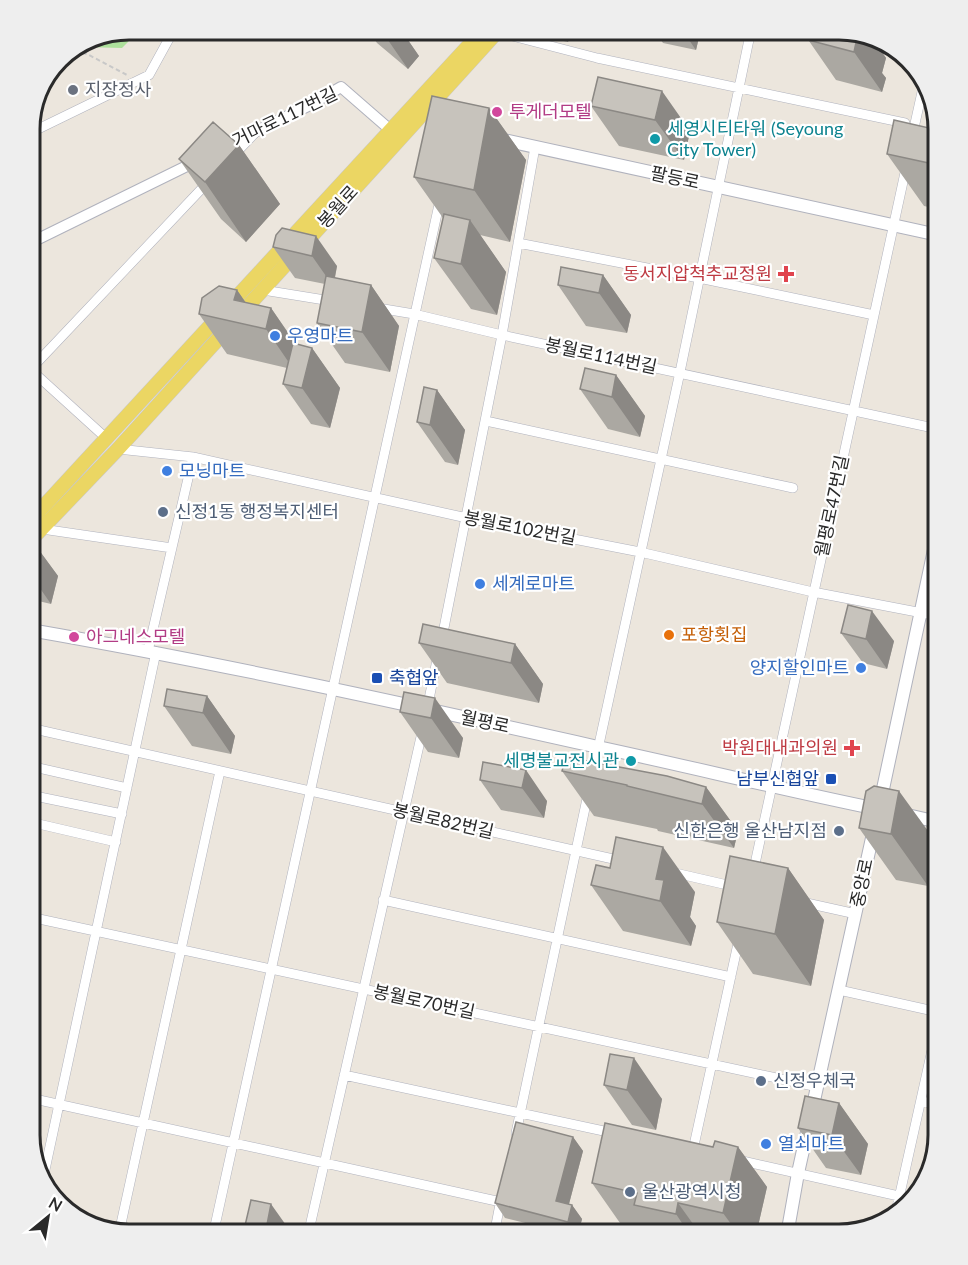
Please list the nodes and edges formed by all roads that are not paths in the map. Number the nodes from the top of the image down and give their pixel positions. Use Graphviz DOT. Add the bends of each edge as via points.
graph roads {
  1 [pos="168,40"];
  2 [pos="484,40"];
  3 [pos="485,40"];
  4 [pos="530,41"];
  5 [pos="749,41"];
  6 [pos="739,87"];
  7 [pos="921,96"];
  8 [pos="915,126"];
  9 [pos="41,129"];
  10 [pos="258,131"];
  11 [pos="395,134"];
  12 [pos="490,137"];
  13 [pos="535,147"];
  14 [pos="910,148"];
  15 [pos="908,159"];
  16 [pos="225,165"];
  17 [pos="217,173"];
  18 [pos="443,187"];
  19 [pos="718,187"];
  20 [pos="893,225"];
  21 [pos="928,233"];
  22 [pos="41,238"];
  23 [pos="518,243"];
  24 [pos="699,278"];
  25 [pos="263,290"];
  26 [pos="344,303"];
  27 [pos="368,306"];
  28 [pos="414,314"];
  29 [pos="874,315"];
  30 [pos="502,335"];
  31 [pos="41,359"];
  32 [pos="680,372"];
  33 [pos="41,380"];
  34 [pos="134,408"];
  35 [pos="853,410"];
  36 [pos="146,418"];
  37 [pos="486,421"];
  38 [pos="928,427"];
  39 [pos="106,438"];
  40 [pos="118,449"];
  41 [pos="193,457"];
  42 [pos="660,459"];
  43 [pos="793,488"];
  44 [pos="375,497"];
  45 [pos="467,518"];
  46 [pos="41,519"];
  47 [pos="41,521"];
  48 [pos="41,526"];
  49 [pos="172,548"];
  50 [pos="640,552"];
  51 [pos="928,579"];
  52 [pos="813,592"];
  53 [pos="921,612"];
  54 [pos="928,614"];
  55 [pos="40,632"];
  56 [pos="152,652"];
  57 [pos="333,690"];
  58 [pos="427,710"];
  59 [pos="40,730"];
  60 [pos="598,747"];
  61 [pos="135,752"];
  62 [pos="40,768"];
  63 [pos="220,771"];
  64 [pos="771,787"];
  65 [pos="127,788"];
  66 [pos="310,791"];
  67 [pos="40,797"];
  68 [pos="878,809"];
  69 [pos="404,812"];
  70 [pos="122,814"];
  71 [pos="928,820"];
  72 [pos="40,824"];
  73 [pos="116,842"];
  74 [pos="576,851"];
  75 [pos="634,864"];
  76 [pos="657,869"];
  77 [pos="752,879"];
  78 [pos="749,890"];
  79 [pos="384,900"];
  80 [pos="792,900"];
  81 [pos="856,914"];
  82 [pos="40,919"];
  83 [pos="96,931"];
  84 [pos="740,934"];
  85 [pos="557,939"];
  86 [pos="181,950"];
  87 [pos="271,969"];
  88 [pos="731,977"];
  89 [pos="364,989"];
  90 [pos="839,990"];
  91 [pos="928,1010"];
  92 [pos="538,1027"];
  93 [pos="712,1064"];
  94 [pos="928,1069"];
  95 [pos="344,1075"];
  96 [pos="818,1088"];
  97 [pos="40,1100"];
  98 [pos="921,1101"];
  99 [pos="928,1103"];
  100 [pos="59,1104"];
  101 [pos="520,1112"];
  102 [pos="143,1123"];
  103 [pos="624,1135"];
  104 [pos="233,1143"];
  105 [pos="513,1146"];
  106 [pos="682,1148"];
  107 [pos="693,1150"];
  108 [pos="705,1153"];
  109 [pos="728,1158"];
  110 [pos="324,1163"];
  111 [pos="46,1166"];
  112 [pos="798,1173"];
  113 [pos="503,1191"];
  114 [pos="900,1197"];
  115 [pos="903,1198"];
  116 [pos="899,1201"];
  117 [pos="501,1202"];
  118 [pos="121,1224"];
  119 [pos="215,1224"];
  120 [pos="310,1224"];
  121 [pos="496,1224"];
  122 [pos="789,1224"];
  1 -- 9 [label="street" via="149,75"];
  2 -- 11 [label="main road"];
  3 -- 11 [label="main road, 봉월로" via="417,126"];
  4 -- 6 [label="street"];
  5 -- 6 [label="street"];
  6 -- 8 [label="street"];
  6 -- 19 [label="street"];
  7 -- 8 [label="street"];
  8 -- 14 [label="street"];
  10 -- 11 [label="street, 거마로117번길" via="341,87"];
  10 -- 16 [label="street"];
  10 -- 22 [label="street, 거마로117번길"];
  11 -- 25 [label="main road, 봉월로"];
  11 -- 34 [label="main road"];
  12 -- 13 [label="main road, 팔등로"];
  13 -- 19 [label="main road, 팔등로"];
  13 -- 23 [label="street"];
  15 -- 20 [label="street, 월평로47번길"];
  17 -- 31 [label="street"];
  18 -- 28 [label="street"];
  19 -- 20 [label="main road, 팔등로"];
  19 -- 24 [label="street"];
  20 -- 21 [label="main road, 팔등로"];
  20 -- 29 [label="street, 월평로47번길"];
  23 -- 24 [label="street"];
  23 -- 30 [label="street"];
  24 -- 29 [label="street"];
  24 -- 32 [label="street"];
  25 -- 26 [label="street"];
  25 -- 36 [label="main road, 봉월로"];
  27 -- 28 [label="street, 봉월로114번길"];
  28 -- 30 [label="street, 봉월로114번길"];
  28 -- 44 [label="street"];
  29 -- 35 [label="street, 월평로47번길"];
  30 -- 32 [label="street, 봉월로114번길"];
  30 -- 37 [label="street"];
  32 -- 35 [label="street, 봉월로114번길"];
  32 -- 42 [label="street"];
  33 -- 39 [label="street"];
  34 -- 36 [label="main road" via="118,429 117,438 126,436"];
  34 -- 39 [label="main road"];
  35 -- 38 [label="street, 봉월로114번길"];
  35 -- 52 [label="street, 월평로47번길"];
  36 -- 40 [label="main road, 봉월로"];
  37 -- 42 [label="street"];
  37 -- 45 [label="street"];
  39 -- 46 [label="main road"];
  40 -- 41 [label="street, 봉월로102번길"];
  40 -- 47 [label="main road, 봉월로"];
  41 -- 44 [label="street, 봉월로102번길"];
  41 -- 49 [label="street"];
  42 -- 43 [label="street"];
  42 -- 50 [label="street"];
  44 -- 45 [label="street, 봉월로102번길"];
  44 -- 57 [label="street"];
  45 -- 50 [label="street, 봉월로102번길"];
  45 -- 58 [label="street"];
  48 -- 49 [label="street"];
  49 -- 56 [label="street"];
  50 -- 52 [label="street, 봉월로102번길"];
  50 -- 60 [label="street"];
  51 -- 53 [label="main road, 중앙로"];
  52 -- 53 [label="street, 봉월로102번길"];
  52 -- 64 [label="street, 월평로47번길"];
  53 -- 54 [label="street, 봉월로102번길"];
  53 -- 68 [label="main road, 중앙로"];
  55 -- 56 [label="main road, 월평로"];
  56 -- 57 [label="main road, 월평로"];
  56 -- 61 [label="street"];
  57 -- 58 [label="main road, 월평로"];
  57 -- 66 [label="street"];
  58 -- 60 [label="main road, 월평로"];
  58 -- 69 [label="street"];
  59 -- 61 [label="street, 봉월로82번길"];
  60 -- 64 [label="main road, 월평로"];
  60 -- 74 [label="street"];
  61 -- 63 [label="street, 봉월로82번길"];
  61 -- 65 [label="street"];
  62 -- 65 [label="street"];
  63 -- 66 [label="street, 봉월로82번길"];
  63 -- 86 [label="street"];
  64 -- 68 [label="main road, 월평로"];
  64 -- 77 [label="street, 월평로47번길"];
  65 -- 70 [label="street"];
  66 -- 69 [label="street, 봉월로82번길"];
  66 -- 87 [label="street"];
  67 -- 70 [label="street"];
  68 -- 71 [label="main road, 월평로"];
  68 -- 81 [label="main road, 중앙로"];
  69 -- 74 [label="street, 봉월로82번길"];
  69 -- 79 [label="street"];
  70 -- 73 [label="street"];
  72 -- 73 [label="street"];
  73 -- 83 [label="street"];
  74 -- 75 [label="street, 봉월로82번길"];
  74 -- 85 [label="street"];
  76 -- 78 [label="street"];
  79 -- 85 [label="street"];
  79 -- 89 [label="street"];
  80 -- 81 [label="street"];
  81 -- 90 [label="main road, 중앙로"];
  82 -- 83 [label="street, 봉월로70번길"];
  83 -- 86 [label="street, 봉월로70번길"];
  83 -- 100 [label="street"];
  84 -- 88 [label="street"];
  85 -- 88 [label="street"];
  85 -- 92 [label="street"];
  86 -- 87 [label="street, 봉월로70번길"];
  86 -- 102 [label="street"];
  87 -- 89 [label="street, 봉월로70번길"];
  87 -- 104 [label="street"];
  88 -- 93 [label="street"];
  89 -- 92 [label="street, 봉월로70번길"];
  89 -- 95 [label="street"];
  90 -- 91 [label="street"];
  90 -- 96 [label="main road, 중앙로"];
  92 -- 93 [label="street, 봉월로70번길"];
  92 -- 101 [label="street"];
  93 -- 96 [label="street, 봉월로70번길"];
  93 -- 107 [label="street"];
  94 -- 98 [label="street"];
  95 -- 101 [label="street"];
  95 -- 110 [label="street"];
  96 -- 112 [label="main road, 중앙로"];
  97 -- 100 [label="street"];
  98 -- 99 [label="street"];
  98 -- 114 [label="street"];
  100 -- 102 [label="street"];
  100 -- 111 [label="street"];
  101 -- 103 [label="street"];
  101 -- 105 [label="street"];
  102 -- 104 [label="street"];
  102 -- 118 [label="street"];
  104 -- 110 [label="street"];
  104 -- 119 [label="street"];
  106 -- 107 [label="street"];
  107 -- 108 [label="street"];
  109 -- 112 [label="street"];
  110 -- 117 [label="street"];
  110 -- 120 [label="street"];
  112 -- 114 [label="street"];
  112 -- 122 [label="main road, 중앙로"];
  113 -- 117 [label="street"];
  114 -- 115 [label="street"];
  114 -- 116 [label="street"];
  117 -- 121 [label="street"];
}
